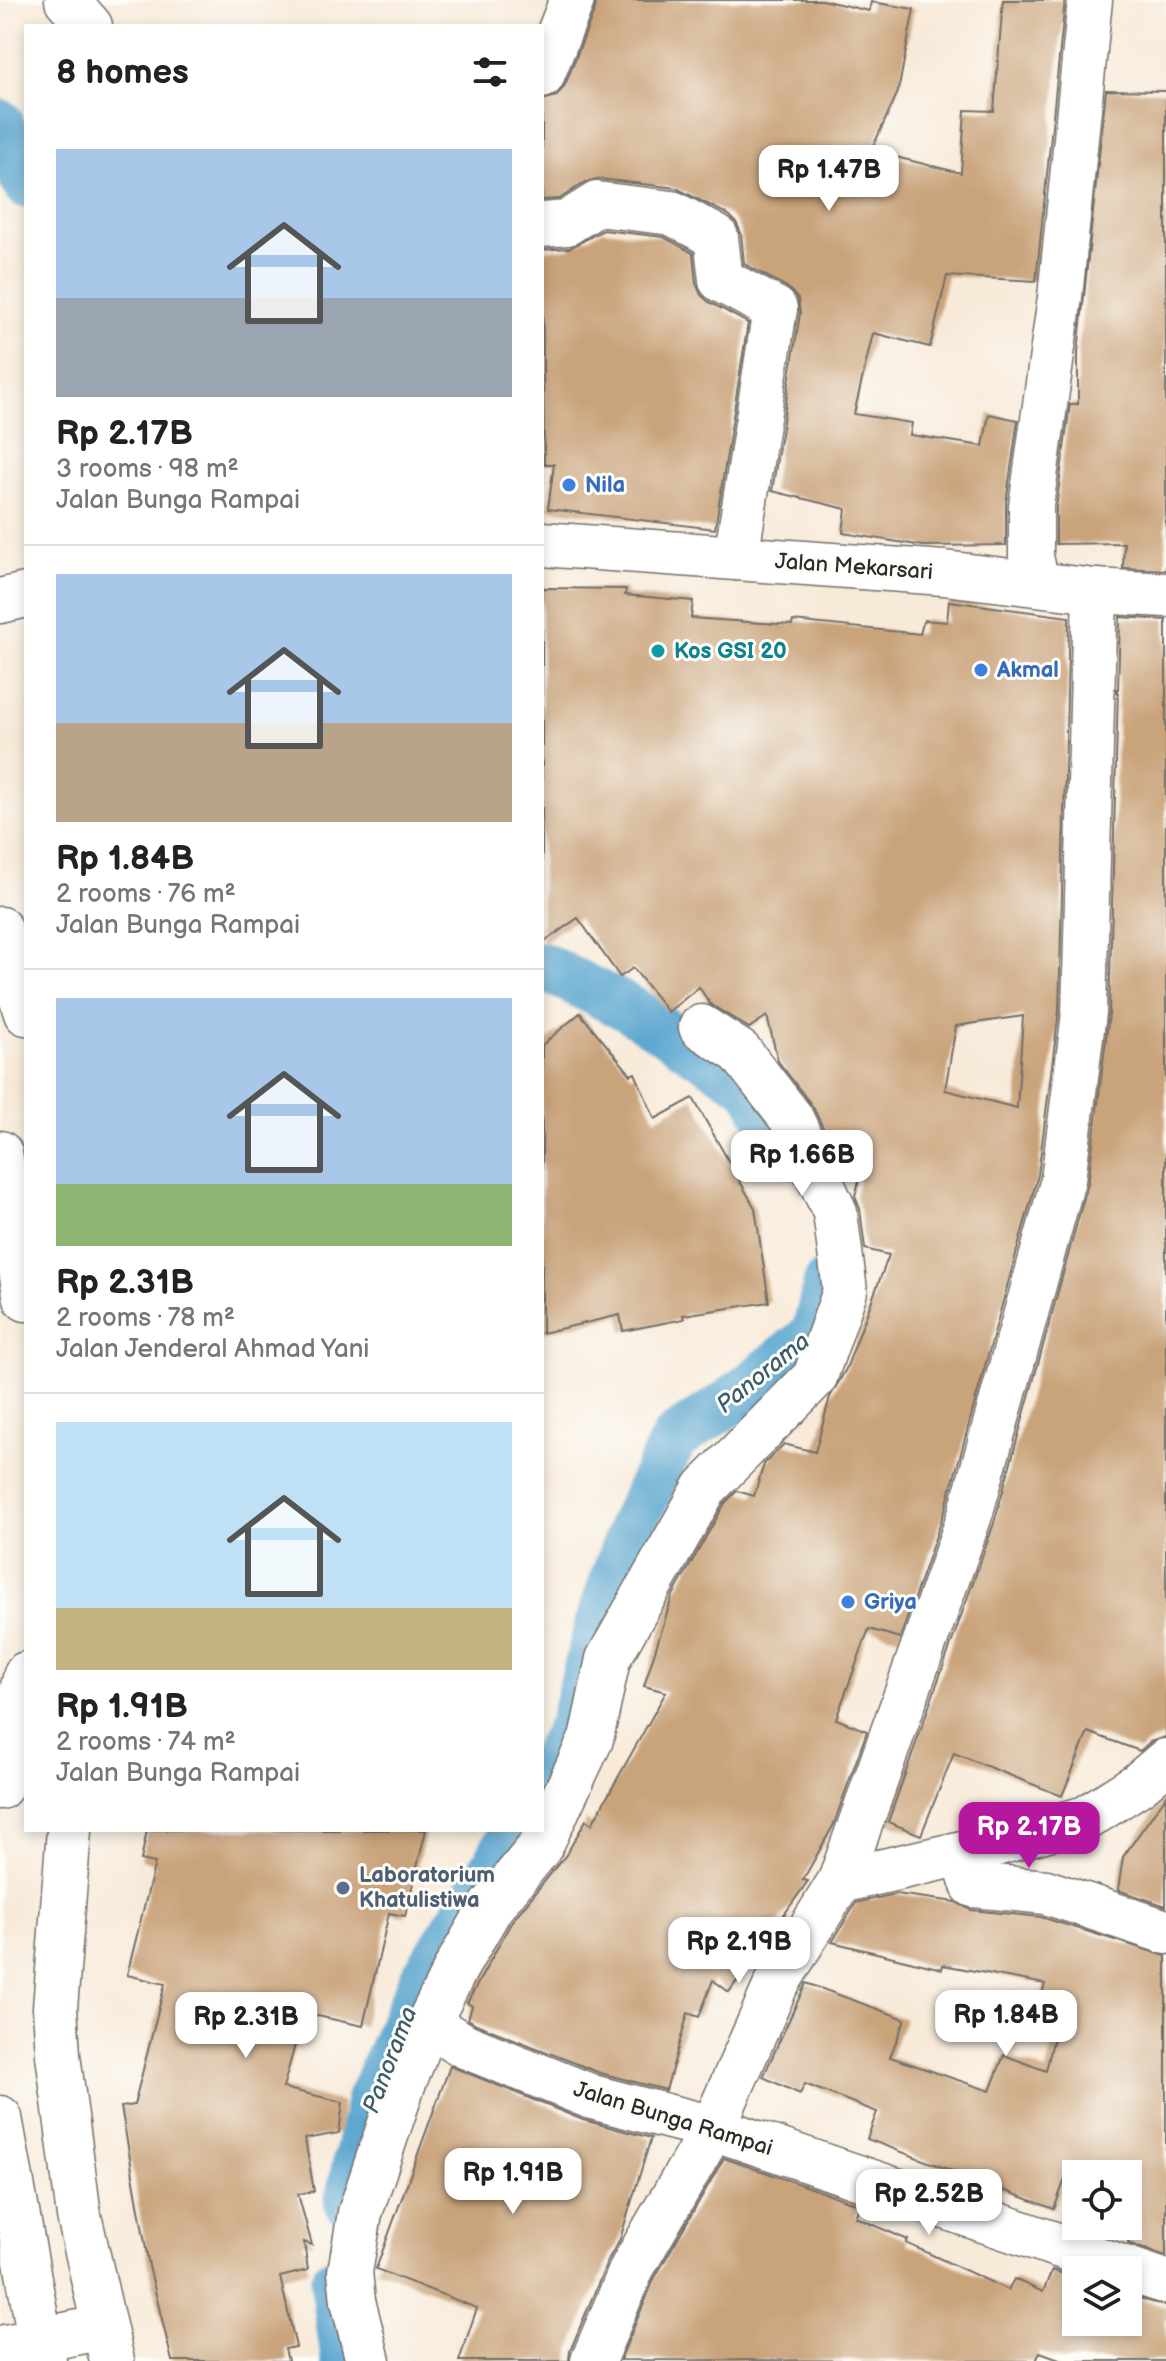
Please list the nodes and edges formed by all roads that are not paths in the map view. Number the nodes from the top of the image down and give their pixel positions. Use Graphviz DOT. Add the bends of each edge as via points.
graph roads {
  1 [pos="67,0"];
  2 [pos="572,0"];
  3 [pos="1090,0"];
  4 [pos="88,24"];
  5 [pos="544,71"];
  6 [pos="544,225"];
  7 [pos="544,544"];
  8 [pos="736,558"];
  9 [pos="1037,583"];
  10 [pos="1095,591"];
  11 [pos="24,595"];
  12 [pos="1166,595"];
  13 [pos="0,601"];
  14 [pos="0,929"];
  15 [pos="24,1007"];
  16 [pos="701,1027"];
  17 [pos="0,1153"];
  18 [pos="24,1288"];
  19 [pos="24,1683"];
  20 [pos="1166,1761"];
  21 [pos="0,1787"];
  22 [pos="69,1832"];
  23 [pos="963,1853"];
  24 [pos="840,1881"];
  25 [pos="1166,1932"];
  26 [pos="428,2024"];
  27 [pos="0,2118"];
  28 [pos="713,2128"];
  29 [pos="1166,2282"];
  30 [pos="108,2344"];
  31 [pos="28,2350"];
  32 [pos="368,2361"];
  33 [pos="593,2361"];
  1 -- 4 [label="street"];
  2 -- 5 [label="street"];
  3 -- 9 [label="street" via="1060,297 1031,506"];
  6 -- 8 [label="street" via="567,223 597,204 672,213 716,237 721,280 775,309"];
  7 -- 8 [label="street, Jalan Mekarsari"];
  8 -- 9 [label="street, Jalan Mekarsari"];
  9 -- 10 [label="street, Jalan Mekarsari"];
  10 -- 12 [label="street, Jalan Mekarsari"];
  10 -- 24 [label="street" via="1084,1013 1063,1180 970,1515"];
  11 -- 13 [label="street"];
  14 -- 15 [label="street"];
  16 -- 26 [label="street" via="740,1052 791,1118 835,1212 845,1291 815,1377 705,1488 608,1659 591,1739 540,1847 491,1907"];
  17 -- 18 [label="street"];
  19 -- 21 [label="street"];
  20 -- 23 [label="street" via="1086,1818"];
  22 -- 30 [label="street" via="55,2008 58,2055 79,2216"];
  23 -- 24 [label="street"];
  23 -- 25 [label="street" via="973,1885 1046,1892"];
  24 -- 28 [label="street" via="776,1985"];
  26 -- 28 [label="street, Jalan Bunga Rampai" via="465,2046 592,2097"];
  26 -- 32 [label="street" via="360,2213 350,2272"];
  27 -- 31 [label="street"];
  28 -- 29 [label="street, Jalan Bunga Rampai"];
  28 -- 33 [label="street" via="632,2268"];
  30 -- 31 [label="street"];
}
